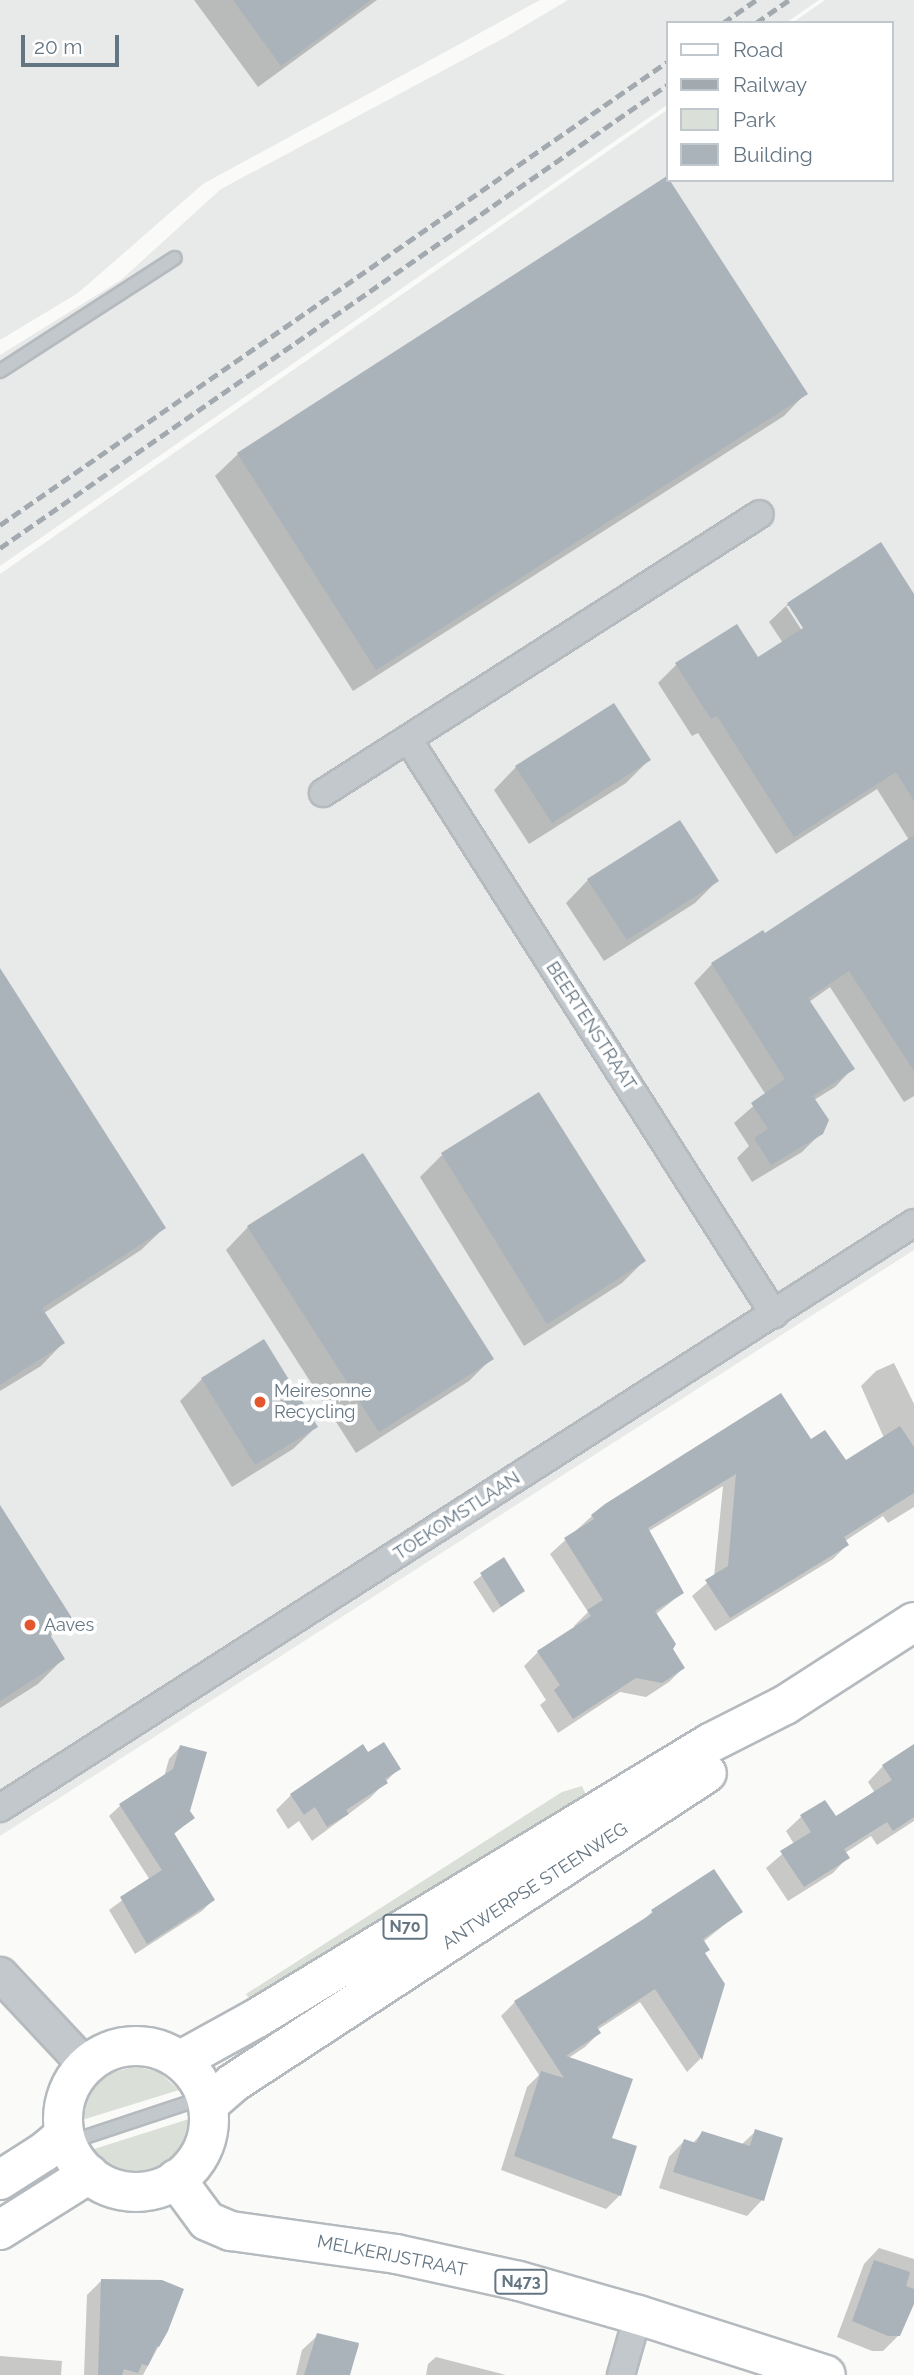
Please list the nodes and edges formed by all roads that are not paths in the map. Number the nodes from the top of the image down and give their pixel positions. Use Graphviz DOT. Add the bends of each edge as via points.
graph roads {
  1 [pos="175,258"];
  2 [pos="0,371"];
  3 [pos="760,514"];
  4 [pos="408,739"];
  5 [pos="323,793"];
  6 [pos="914,1223"];
  7 [pos="774,1314"];
  8 [pos="914,1622"];
  9 [pos="785,1705"];
  10 [pos="0,1808"];
  11 [pos="0,1975"];
  12 [pos="181,2060"];
  13 [pos="86,2066"];
  14 [pos="207,2101"];
  15 [pos="65,2139"];
  16 [pos="89,2174"];
  17 [pos="176,2179"];
  18 [pos="0,2180"];
  19 [pos="0,2230"];
  20 [pos="638,2315"];
  21 [pos="621,2375"];
  22 [pos="826,2375"];
  1 -- 2 [label="lane"];
  3 -- 4 [label="street"];
  4 -- 5 [label="street"];
  4 -- 7 [label="street, BEERTENSTRAAT"];
  6 -- 7 [label="street, TOEKOMSTLAAN"];
  7 -- 10 [label="street, TOEKOMSTLAAN"];
  8 -- 9 [label="main road, ANTWERPSE STEENWEG / N70"];
  9 -- 12 [label="main road, ANTWERPSE STEENWEG / N70" via="710,1743"];
  9 -- 14 [label="main road, ANTWERPSE STEENWEG / N70" via="729,1757"];
  11 -- 13 [label="street"];
  12 -- 13 [label="main road" via="139,2046 102,2054"];
  12 -- 14 [label="main road"];
  13 -- 15 [label="main road" via="67,2094 62,2122"];
  14 -- 15 [label="lane"];
  14 -- 17 [label="main road" via="206,2138 200,2153"];
  15 -- 16 [label="main road"];
  15 -- 18 [label="main road"];
  16 -- 17 [label="main road" via="116,2189 135,2191 153,2190"];
  16 -- 19 [label="main road"];
  17 -- 20 [label="main road, MELKERIJSTRAAT / N473" via="207,2221 231,2231 396,2254 519,2281"];
  20 -- 21 [label="street"];
  20 -- 22 [label="main road, MELKERIJSTRAAT / N473"];
}
